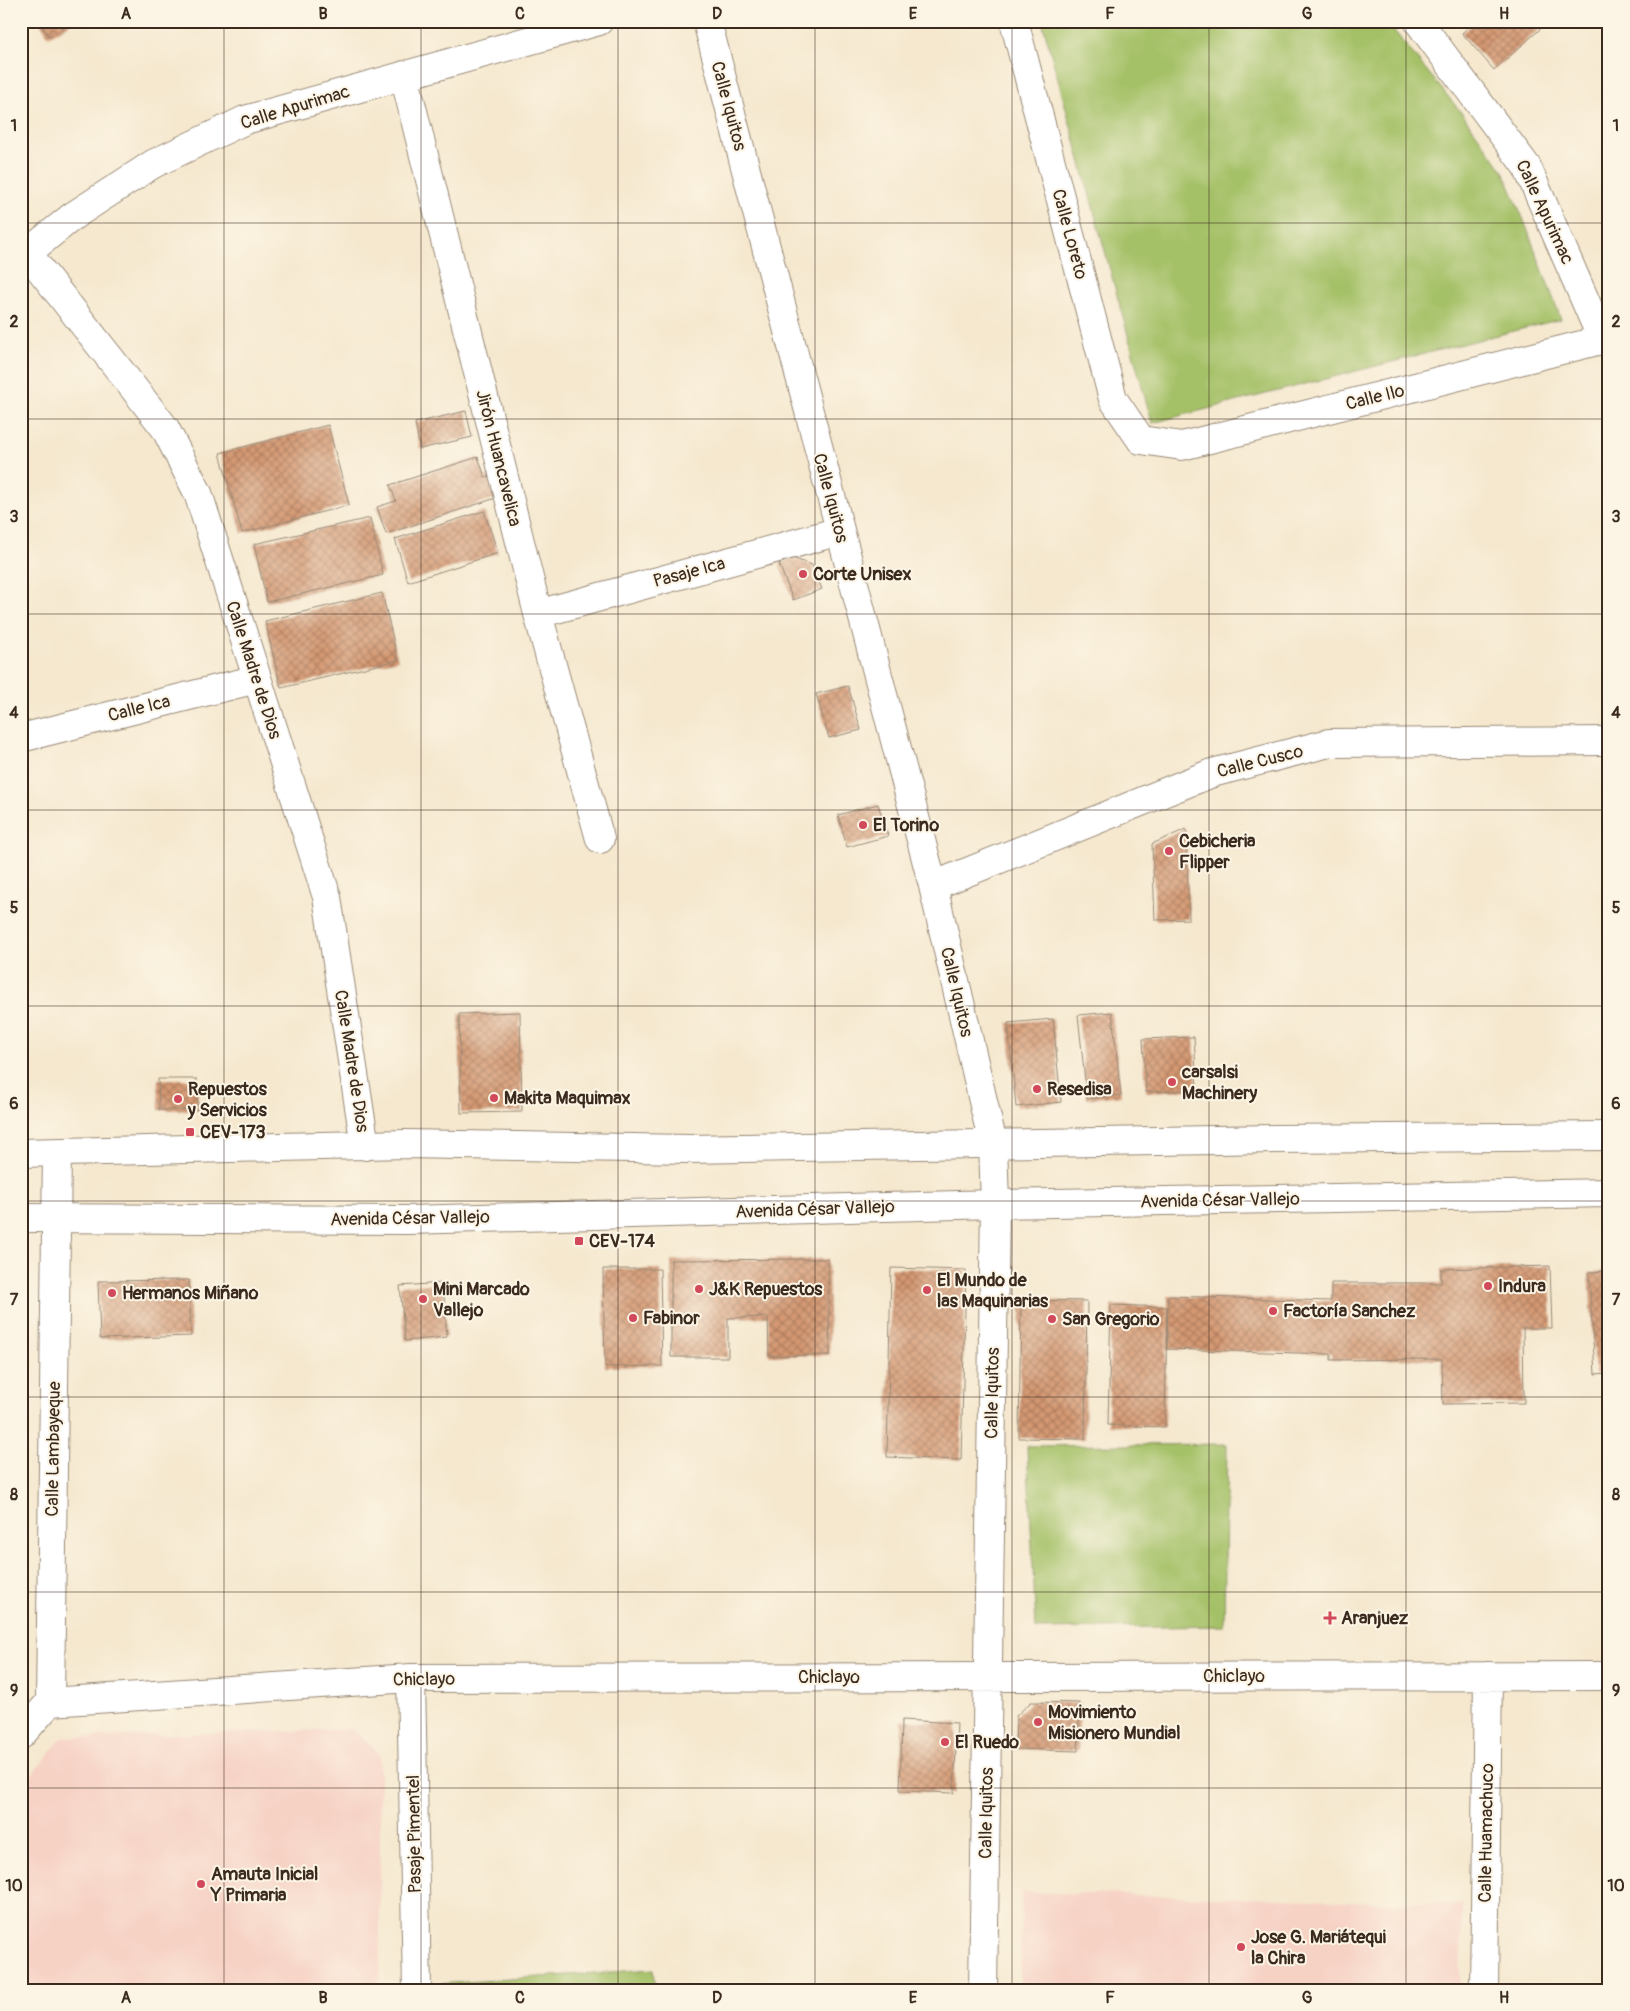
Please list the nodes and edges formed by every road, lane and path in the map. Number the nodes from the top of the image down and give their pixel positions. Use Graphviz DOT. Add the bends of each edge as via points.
graph roads {
  1 [pos="600,21"];
  2 [pos="707,21"];
  3 [pos="1014,21"];
  4 [pos="1418,21"];
  5 [pos="404,75"];
  6 [pos="23,252"];
  7 [pos="1606,339"];
  8 [pos="1141,440"];
  9 [pos="840,531"];
  10 [pos="538,614"];
  11 [pos="257,679"];
  12 [pos="21,738"];
  13 [pos="1609,741"];
  14 [pos="600,839"];
  15 [pos="932,886"];
  16 [pos="1609,1136"];
  17 [pos="993,1144"];
  18 [pos="365,1146"];
  19 [pos="21,1153"];
  20 [pos="57,1153"];
  21 [pos="1609,1193"];
  22 [pos="995,1204"];
  23 [pos="56,1217"];
  24 [pos="21,1218"];
  25 [pos="1488,1676"];
  26 [pos="1609,1676"];
  27 [pos="988,1677"];
  28 [pos="412,1678"];
  29 [pos="50,1702"];
  30 [pos="21,1735"];
  31 [pos="417,1990"];
  32 [pos="983,1990"];
  33 [pos="1484,1990"];
  1 -- 5 [label="street, Calle Apurimac"];
  2 -- 9 [label="street, Calle Iquitos"];
  3 -- 8 [label="street, Calle Loreto" via="1114,399"];
  4 -- 7 [label="street, Calle Apurimac" via="1527,168"];
  5 -- 6 [label="street, Calle Apurimac" via="237,124 153,164"];
  5 -- 10 [label="street, Jirón Huancavelica"];
  6 -- 11 [label="street, Calle Madre de Dios" via="165,428 198,494"];
  7 -- 8 [label="street, Calle Ilo" via="1182,446"];
  9 -- 10 [label="street, Pasaje Ica"];
  9 -- 15 [label="street, Calle Iquitos"];
  10 -- 14 [label="street, Jirón Huancavelica"];
  11 -- 12 [label="street, Calle Ica"];
  11 -- 18 [label="street, Calle Madre de Dios" via="326,897"];
  13 -- 15 [label="street, Calle Cusco" via="1329,743 1212,773"];
  15 -- 17 [label="street, Calle Iquitos"];
  16 -- 17 [label="street"];
  17 -- 18 [label="street" via="689,1149"];
  17 -- 22 [label="street, Calle Iquitos"];
  18 -- 20 [label="street"];
  19 -- 20 [label="street"];
  20 -- 23 [label="street, Calle Lambayeque"];
  21 -- 22 [label="street, Avenida César Vallejo"];
  22 -- 23 [label="street, Avenida César Vallejo" via="407,1220"];
  22 -- 27 [label="street, Calle Iquitos"];
  23 -- 24 [label="street, Avenida César Vallejo"];
  23 -- 29 [label="street, Calle Lambayeque"];
  25 -- 26 [label="street, Chiclayo"];
  25 -- 27 [label="street, Chiclayo"];
  25 -- 33 [label="street, Calle Huamachuco"];
  27 -- 28 [label="street, Chiclayo"];
  27 -- 32 [label="street, Calle Iquitos"];
  28 -- 29 [label="street, Chiclayo"];
  28 -- 31 [label="street, Pasaje Pimentel"];
  29 -- 30 [label="street"];
}
